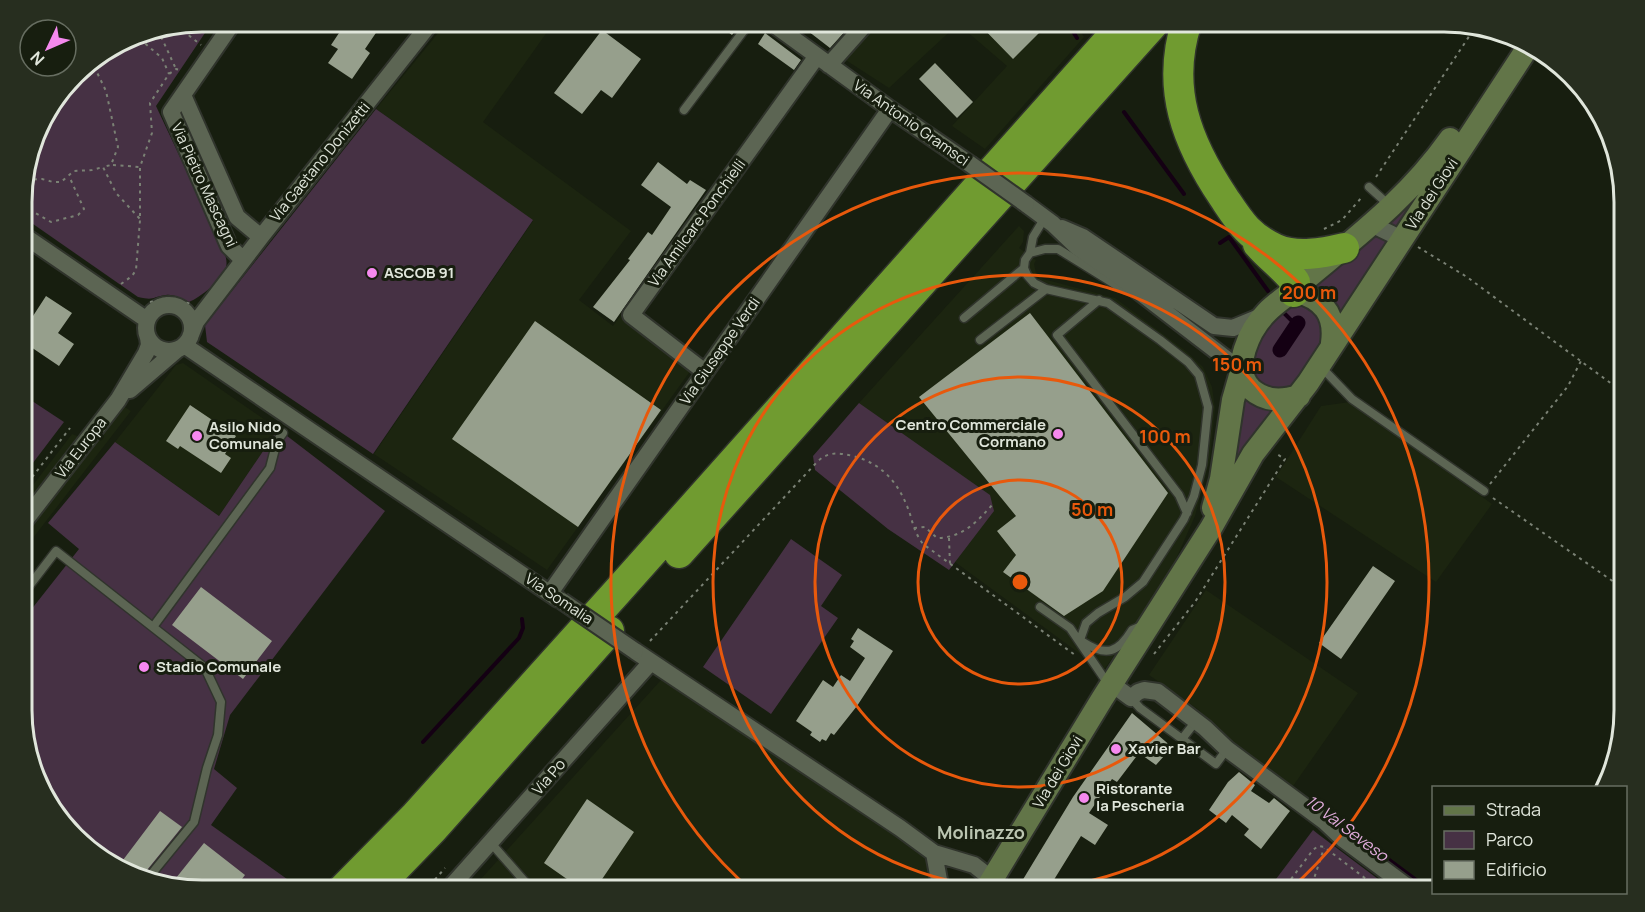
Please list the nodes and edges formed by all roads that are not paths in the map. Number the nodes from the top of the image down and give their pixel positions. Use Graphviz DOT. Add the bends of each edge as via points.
graph roads {
  1 [pos="227,31"];
  2 [pos="424,31"];
  3 [pos="743,31"];
  4 [pos="782,31"];
  5 [pos="857,31"];
  6 [pos="1117,31"];
  7 [pos="1147,31"];
  8 [pos="1185,31"];
  9 [pos="1512,46"];
  10 [pos="1525,52"];
  11 [pos="823,61"];
  12 [pos="183,95"];
  13 [pos="890,109"];
  14 [pos="684,110"];
  15 [pos="1369,187"];
  16 [pos="1391,207"];
  17 [pos="1049,221"];
  18 [pos="1371,224"];
  19 [pos="1246,230"];
  20 [pos="261,237"];
  21 [pos="1334,238"];
  22 [pos="1402,239"];
  23 [pos="31,242"];
  24 [pos="1030,253"];
  25 [pos="243,260"];
  26 [pos="1024,268"];
  27 [pos="1046,289"];
  28 [pos="1295,291"];
  29 [pos="1137,292"];
  30 [pos="1099,300"];
  31 [pos="210,303"];
  32 [pos="178,307"];
  33 [pos="1265,314"];
  34 [pos="964,318"];
  35 [pos="148,329"];
  36 [pos="980,339"];
  37 [pos="184,343"];
  38 [pos="1212,348"];
  39 [pos="1327,353"];
  40 [pos="1241,371"];
  41 [pos="705,372"];
  42 [pos="1299,396"];
  43 [pos="118,400"];
  44 [pos="1233,400"];
  45 [pos="283,433"];
  46 [pos="1484,491"];
  47 [pos="31,511"];
  48 [pos="1187,513"];
  49 [pos="1192,559"];
  50 [pos="31,583"];
  51 [pos="556,597"];
  52 [pos="1040,607"];
  53 [pos="1151,623"];
  54 [pos="153,627"];
  55 [pos="1080,640"];
  56 [pos="651,662"];
  57 [pos="1112,684"];
  58 [pos="1131,698"];
  59 [pos="1196,721"];
  60 [pos="1182,739"];
  61 [pos="1227,749"];
  62 [pos="491,843"];
  63 [pos="934,853"];
  64 [pos="152,873"];
  65 [pos="352,880"];
  66 [pos="384,880"];
  67 [pos="457,880"];
  68 [pos="523,880"];
  69 [pos="939,880"];
  70 [pos="985,880"];
  71 [pos="994,880"];
  72 [pos="1399,880"];
  1 -- 12 [label="street"];
  2 -- 20 [label="street, Via Gaetano Donizetti"];
  3 -- 14 [label="lane"];
  4 -- 11 [label="street, Via Antonio Gramsci"];
  5 -- 11 [label="street"];
  6 -- 65 [label="highway" via="415,816"];
  7 -- 66 [label="highway"];
  8 -- 19 [label="highway" via="1179,58 1182,115 1204,169"];
  9 -- 16 [label="main road, Via dei Giovi" via="1433,164"];
  10 -- 22 [label="main road, Via dei Giovi"];
  11 -- 13 [label="street, Via Antonio Gramsci"];
  11 -- 41 [label="street, Via Amilcare Ponchielli" via="631,315"];
  12 -- 20 [label="street, Via Pietro Mascagni" via="237,217"];
  12 -- 25 [label="street, Via Pietro Mascagni" via="171,112 229,246"];
  13 -- 17 [label="street, Via Antonio Gramsci, bridge"];
  13 -- 41 [label="street, Via Giuseppe Verdi"];
  15 -- 16 [label="lane"];
  16 -- 18 [label="main road, Via dei Giovi"];
  17 -- 24 [label="lane" via="1033,237"];
  17 -- 29 [label="street, Via Antonio Gramsci"];
  17 -- 33 [label="street, Via Antonio Gramsci" via="1083,237 1214,326 1233,328"];
  18 -- 21 [label="main road, Via dei Giovi"];
  18 -- 22 [label="street"];
  19 -- 21 [label="highway" via="1277,249 1297,253 1320,253"];
  19 -- 28 [label="highway" via="1291,277"];
  20 -- 25 [label="street, Via Gaetano Donizetti"];
  21 -- 28 [label="main road, Via dei Giovi"];
  22 -- 39 [label="main road, Via dei Giovi"];
  23 -- 35 [label="street"];
  24 -- 26 [label="lane"];
  24 -- 29 [label="lane" via="1058,249 1121,288"];
  25 -- 31 [label="street, Via Gaetano Donizetti"];
  26 -- 27 [label="lane" via="1034,283"];
  26 -- 34 [label="lane"];
  27 -- 30 [label="lane"];
  27 -- 36 [label="lane"];
  28 -- 33 [label="main road"];
  28 -- 39 [label="main road" via="1317,299 1326,309 1334,330"];
  29 -- 38 [label="street, Via Antonio Gramsci"];
  30 -- 48 [label="lane" via="1160,340 1199,375 1208,407 1206,435 1202,465"];
  30 -- 48 [label="lane" via="1057,335 1179,495"];
  31 -- 32 [label="street" via="196,310"];
  31 -- 37 [label="street, Via Gaetano Donizetti"];
  32 -- 35 [label="street" via="170,305 152,312"];
  32 -- 37 [label="street" via="192,326"];
  33 -- 40 [label="main road" via="1246,348"];
  35 -- 37 [label="street" via="154,345 161,350"];
  35 -- 43 [label="street, Via Europa" via="148,349"];
  37 -- 43 [label="street, Via Europa"];
  37 -- 51 [label="street, Via Somalia"];
  38 -- 40 [label="street, Via Antonio Gramsci"];
  38 -- 44 [label="street, Via Antonio Gramsci" via="1228,375"];
  39 -- 42 [label="main road"];
  39 -- 46 [label="lane" via="1326,372 1353,399"];
  40 -- 42 [label="main road" via="1251,388 1267,399"];
  40 -- 44 [label="main road, Via dei Giovi"];
  41 -- 51 [label="street, Via Giuseppe Verdi"];
  42 -- 49 [label="main road, Via dei Giovi" via="1261,442"];
  43 -- 47 [label="street, Via Europa"];
  44 -- 49 [label="main road, Via dei Giovi" via="1215,501"];
  45 -- 54 [label="lane" via="270,468"];
  48 -- 55 [label="lane" via="1143,582 1086,623"];
  49 -- 53 [label="main road, Via dei Giovi"];
  50 -- 54 [label="lane" via="56,551"];
  51 -- 56 [label="street, Via Somalia, bridge" via="642,646"];
  52 -- 55 [label="lane"];
  53 -- 55 [label="lane" via="1132,630 1114,650 1094,649"];
  53 -- 57 [label="main road, Via dei Giovi"];
  54 -- 64 [label="lane" via="206,668 221,702 218,735 194,822"];
  55 -- 57 [label="lane"];
  56 -- 62 [label="street, Via Po"];
  56 -- 63 [label="street, Via Somalia"];
  57 -- 58 [label="street"];
  57 -- 71 [label="main road, Via dei Giovi"];
  58 -- 59 [label="street" via="1143,690 1158,692"];
  58 -- 60 [label="lane"];
  59 -- 60 [label="lane"];
  59 -- 61 [label="street"];
  60 -- 61 [label="lane" via="1216,764"];
  61 -- 72 [label="street"];
  62 -- 67 [label="street, Via Po"];
  62 -- 68 [label="lane"];
  63 -- 69 [label="street"];
  63 -- 70 [label="street, Via Somalia" via="974,865"];
}
